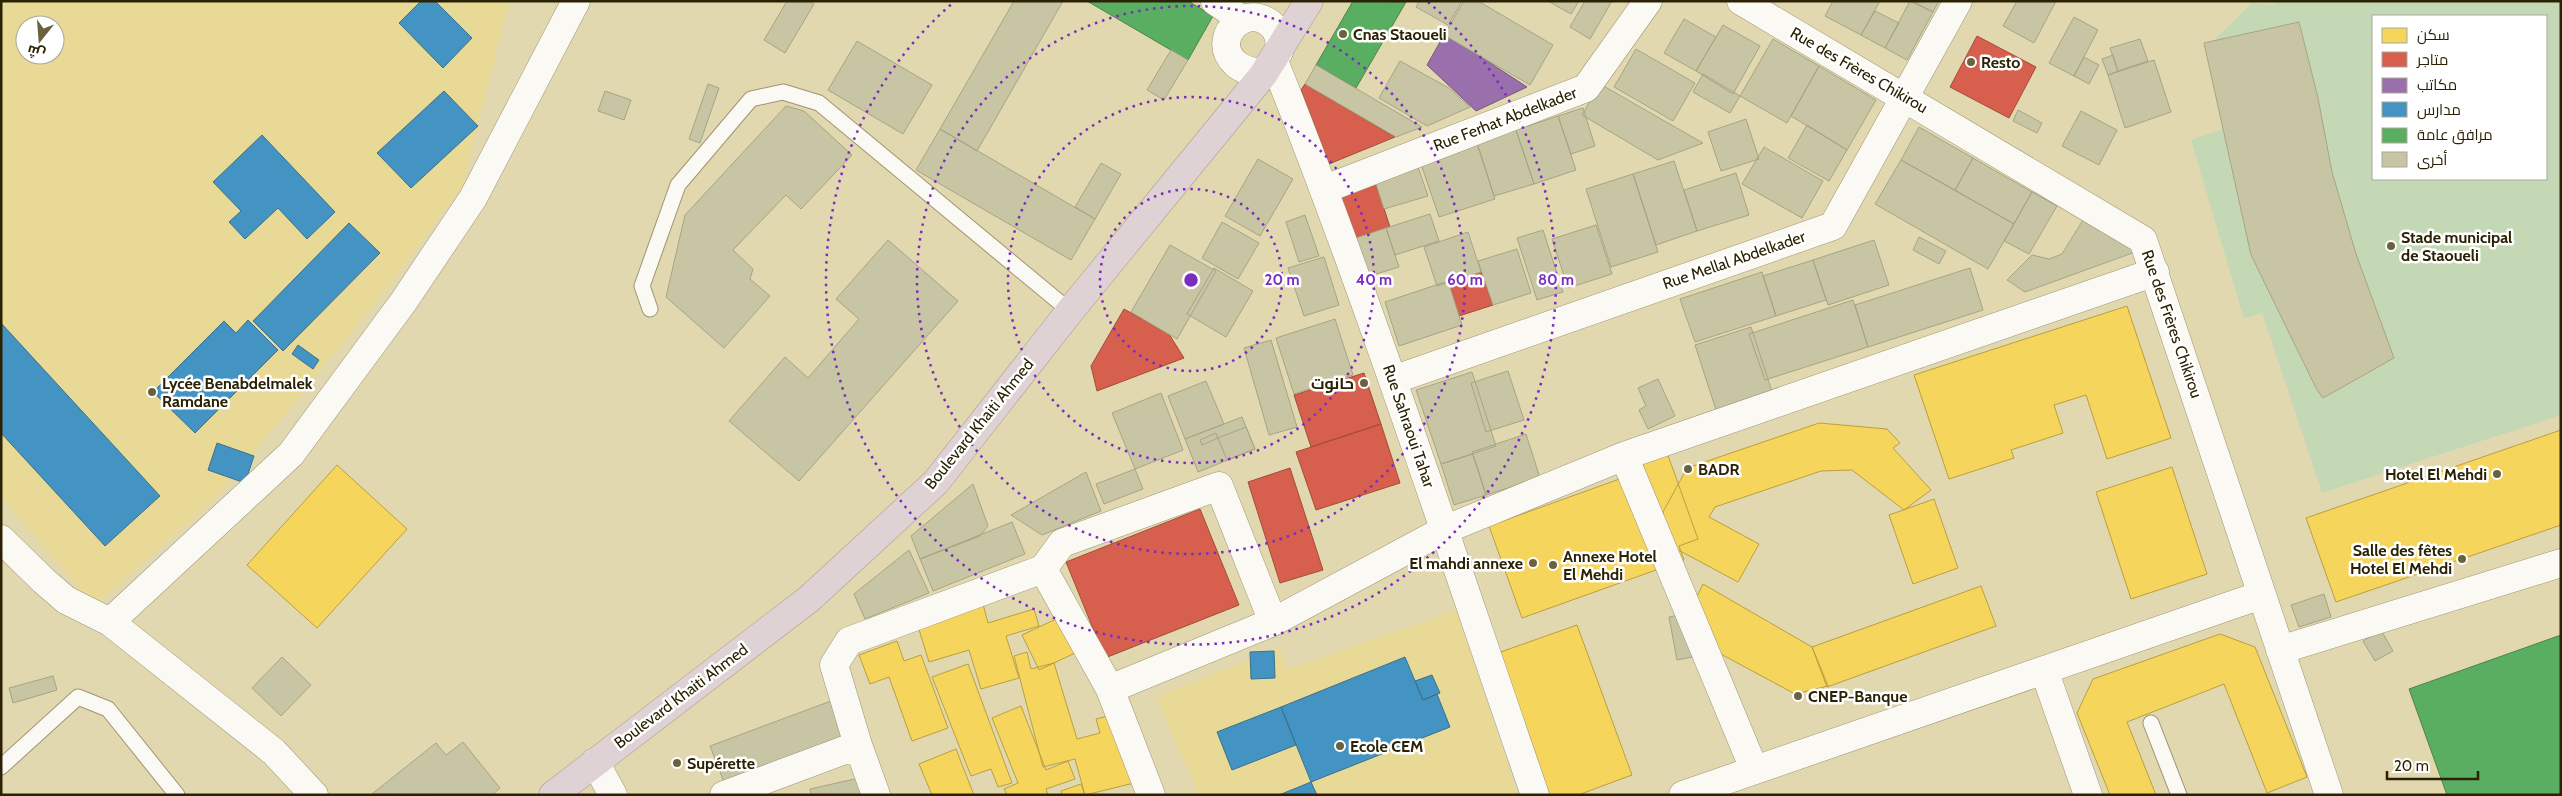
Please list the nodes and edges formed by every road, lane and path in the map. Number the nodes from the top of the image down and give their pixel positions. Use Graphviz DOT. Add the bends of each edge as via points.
graph roads {
  1 [pos="592,1"];
  2 [pos="1215,1"];
  3 [pos="1309,1"];
  4 [pos="1648,1"];
  5 [pos="1741,1"];
  6 [pos="1958,1"];
  7 [pos="572,11"];
  8 [pos="1241,19"];
  9 [pos="1272,63"];
  10 [pos="1906,97"];
  11 [pos="1325,190"];
  12 [pos="2155,272"];
  13 [pos="650,309"];
  14 [pos="1070,311"];
  15 [pos="1393,380"];
  16 [pos="1624,456"];
  17 [pos="1444,530"];
  18 [pos="1,539"];
  19 [pos="2561,563"];
  20 [pos="1043,569"];
  21 [pos="2261,595"];
  22 [pos="110,622"];
  23 [pos="1273,622"];
  24 [pos="2280,650"];
  25 [pos="2044,670"];
  26 [pos="1110,689"];
  27 [pos="2151,723"];
  28 [pos="858,745"];
  29 [pos="595,762"];
  30 [pos="1,767"];
  31 [pos="1754,769"];
  32 [pos="177,795"];
  33 [pos="314,795"];
  34 [pos="553,795"];
  35 [pos="613,795"];
  36 [pos="724,795"];
  37 [pos="876,795"];
  38 [pos="1151,795"];
  39 [pos="1535,795"];
  40 [pos="1683,795"];
  41 [pos="2088,795"];
  42 [pos="2179,795"];
  43 [pos="2329,795"];
  1 -- 7 [label="street"];
  2 -- 8 [label="street"];
  3 -- 9 [label="highway, Boulevard Khaiti Ahmed"];
  4 -- 11 [label="street, Rue Ferhat Abdelkader" via="1586,88"];
  5 -- 10 [label="street, Rue des Frères Chikirou"];
  6 -- 10 [label="street, Rue Mellal Abdelkader"];
  7 -- 22 [label="street" via="473,198 404,302 291,454"];
  8 -- 9 [label="street" via="1257,17 1271,23 1278,32 1280,42"];
  8 -- 9 [label="street" via="1233,25 1226,45 1235,64 1244,69"];
  9 -- 11 [label="street, Rue Sahraoui Tahar"];
  9 -- 14 [label="highway, Boulevard Khaiti Ahmed"];
  10 -- 12 [label="street, Rue des Frères Chikirou" via="2143,240"];
  10 -- 15 [label="street, Rue Mellal Abdelkader" via="1833,226"];
  11 -- 15 [label="street, Rue Sahraoui Tahar"];
  12 -- 16 [label="street"];
  12 -- 21 [label="street, Rue des Frères Chikirou"];
  13 -- 14 [label="lane" via="642,286 678,185 751,99 783,92 819,103"];
  14 -- 29 [label="highway, Boulevard Khaiti Ahmed" via="936,482 809,599"];
  15 -- 17 [label="street, Rue Sahraoui Tahar"];
  16 -- 17 [label="street"];
  16 -- 31 [label="street"];
  17 -- 23 [label="street"];
  17 -- 39 [label="street, Rue Sahraoui Tahar"];
  18 -- 22 [label="street" via="66,600"];
  19 -- 24 [label="street"];
  20 -- 23 [label="street" via="1062,543 1219,486"];
  20 -- 26 [label="street"];
  20 -- 28 [label="street" via="849,641 834,665"];
  21 -- 24 [label="street, Rue des Frères Chikirou"];
  21 -- 25 [label="street"];
  22 -- 33 [label="street" via="274,752"];
  23 -- 26 [label="street"];
  24 -- 43 [label="street, Rue des Frères Chikirou"];
  25 -- 31 [label="street"];
  25 -- 41 [label="street"];
  26 -- 38 [label="street"];
  27 -- 42 [label="lane"];
  28 -- 36 [label="street"];
  28 -- 37 [label="street"];
  29 -- 34 [label="highway, Boulevard Khaiti Ahmed"];
  29 -- 35 [label="street"];
  30 -- 32 [label="lane" via="78,697 108,709"];
  31 -- 40 [label="street"];
}
